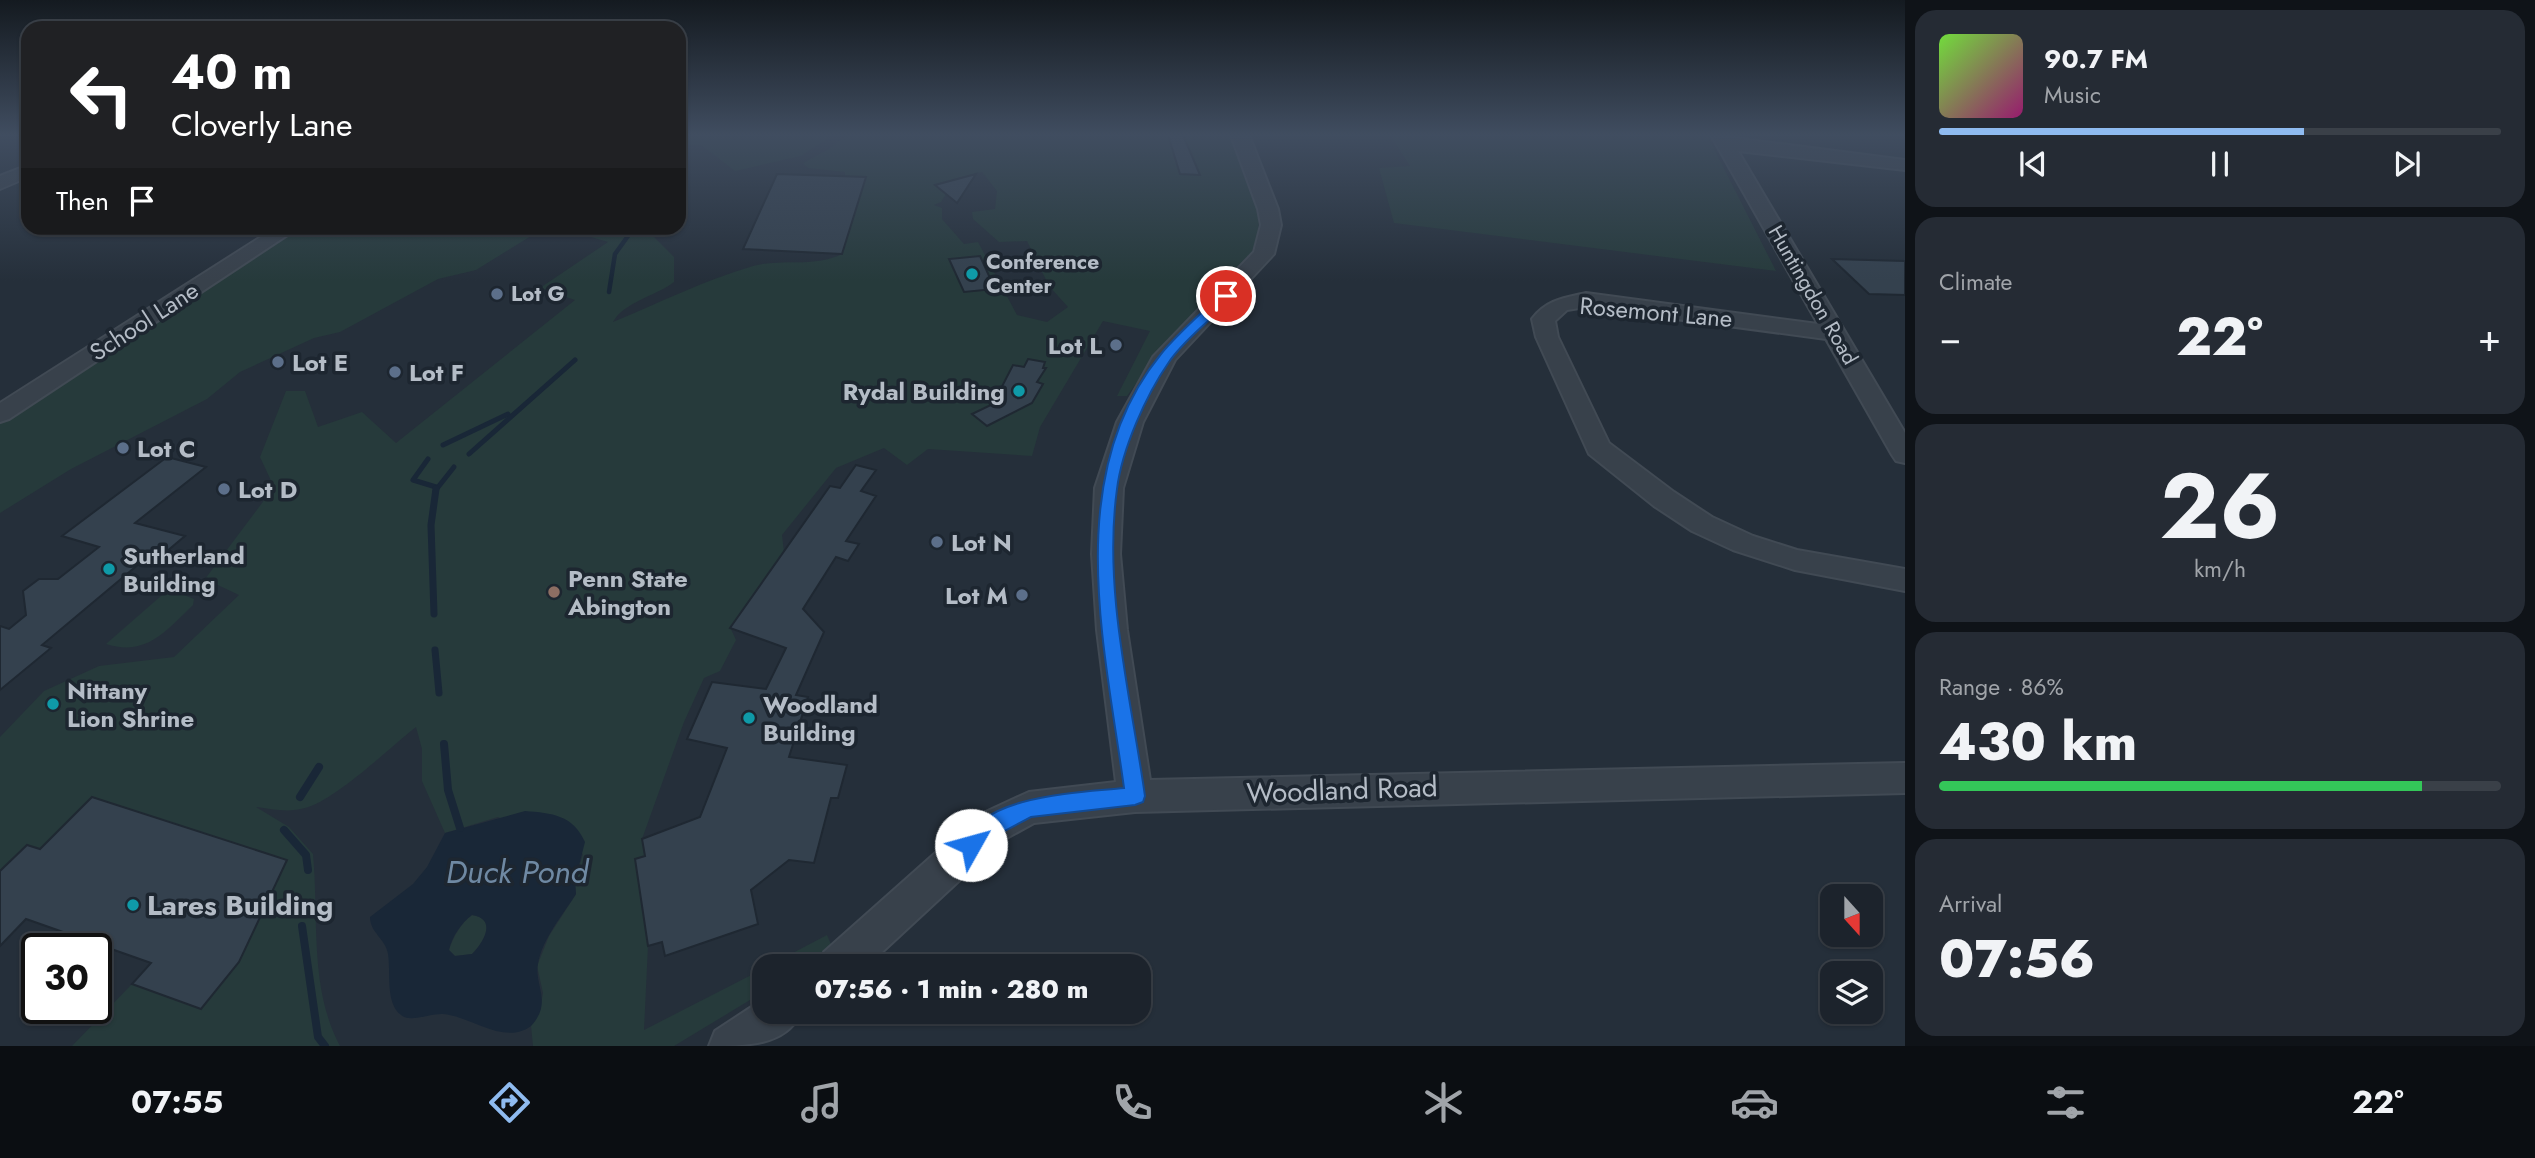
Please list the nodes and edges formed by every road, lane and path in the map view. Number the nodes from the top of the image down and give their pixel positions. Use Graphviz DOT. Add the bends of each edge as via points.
graph roads {
  1 [pos="1258,184"];
  2 [pos="1749,184"];
  3 [pos="277,235"];
  4 [pos="1835,333"];
  5 [pos="0,414"];
  6 [pos="1905,455"];
  7 [pos="1905,580"];
  8 [pos="1905,778"];
  9 [pos="1135,796"];
  10 [pos="851,954"];
  11 [pos="762,1024"];
  12 [pos="730,1046"];
  1 -- 9 [label="street" via="1271,225 1264,254 1166,357 1130,422 1109,488 1106,554 1112,629"];
  2 -- 4 [label="street, Huntingdon Road"];
  3 -- 5 [label="street, School Lane"];
  4 -- 6 [label="street, Huntingdon Road"];
  4 -- 7 [label="street, Rosemont Lane" via="1586,300 1560,305 1543,319 1598,448 1633,477 1702,524 1743,543 1795,560"];
  8 -- 9 [label="street, Woodland Road"];
  9 -- 10 [label="street, Woodland Road" via="1029,808 990,828"];
  11 -- 12 [label="street"];
}
